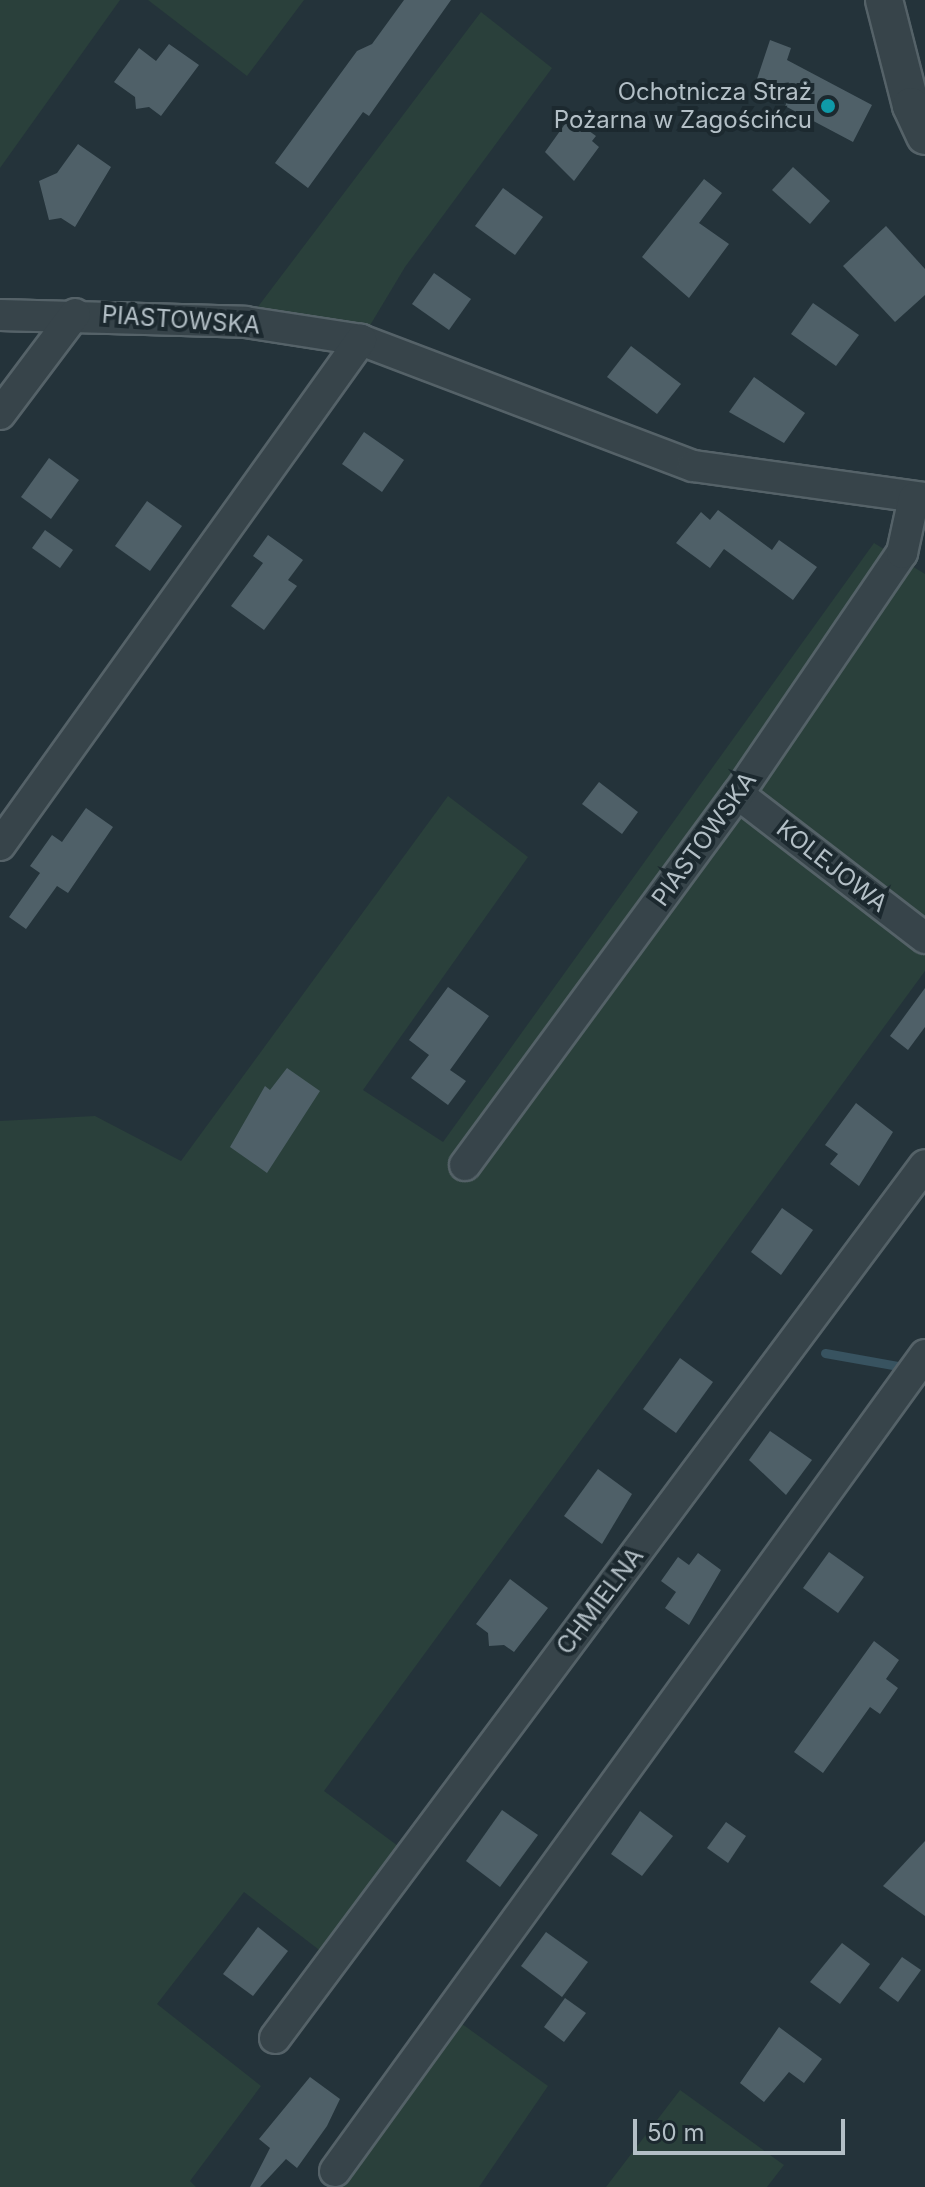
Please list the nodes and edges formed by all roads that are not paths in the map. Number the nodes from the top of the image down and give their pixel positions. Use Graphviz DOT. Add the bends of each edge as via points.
graph roads {
  1 [pos="884,0"];
  2 [pos="925,136"];
  3 [pos="75,314"];
  4 [pos="0,315"];
  5 [pos="361,340"];
  6 [pos="0,414"];
  7 [pos="919,498"];
  8 [pos="738,794"];
  9 [pos="0,845"];
  10 [pos="925,938"];
  11 [pos="465,1165"];
  12 [pos="925,1165"];
  13 [pos="916,1367"];
  14 [pos="275,2038"];
  15 [pos="335,2171"];
  1 -- 2 [label="street" via="911,106"];
  3 -- 4 [label="street, PIASTOWSKA"];
  3 -- 5 [label="street, PIASTOWSKA" via="245,322"];
  3 -- 6 [label="street"];
  5 -- 7 [label="street, PIASTOWSKA" via="693,466"];
  5 -- 9 [label="street"];
  7 -- 8 [label="street, PIASTOWSKA" via="902,553"];
  8 -- 10 [label="street, KOLEJOWA"];
  8 -- 11 [label="street, PIASTOWSKA"];
  12 -- 14 [label="street, CHMIELNA"];
  13 -- 15 [label="street"];
}
